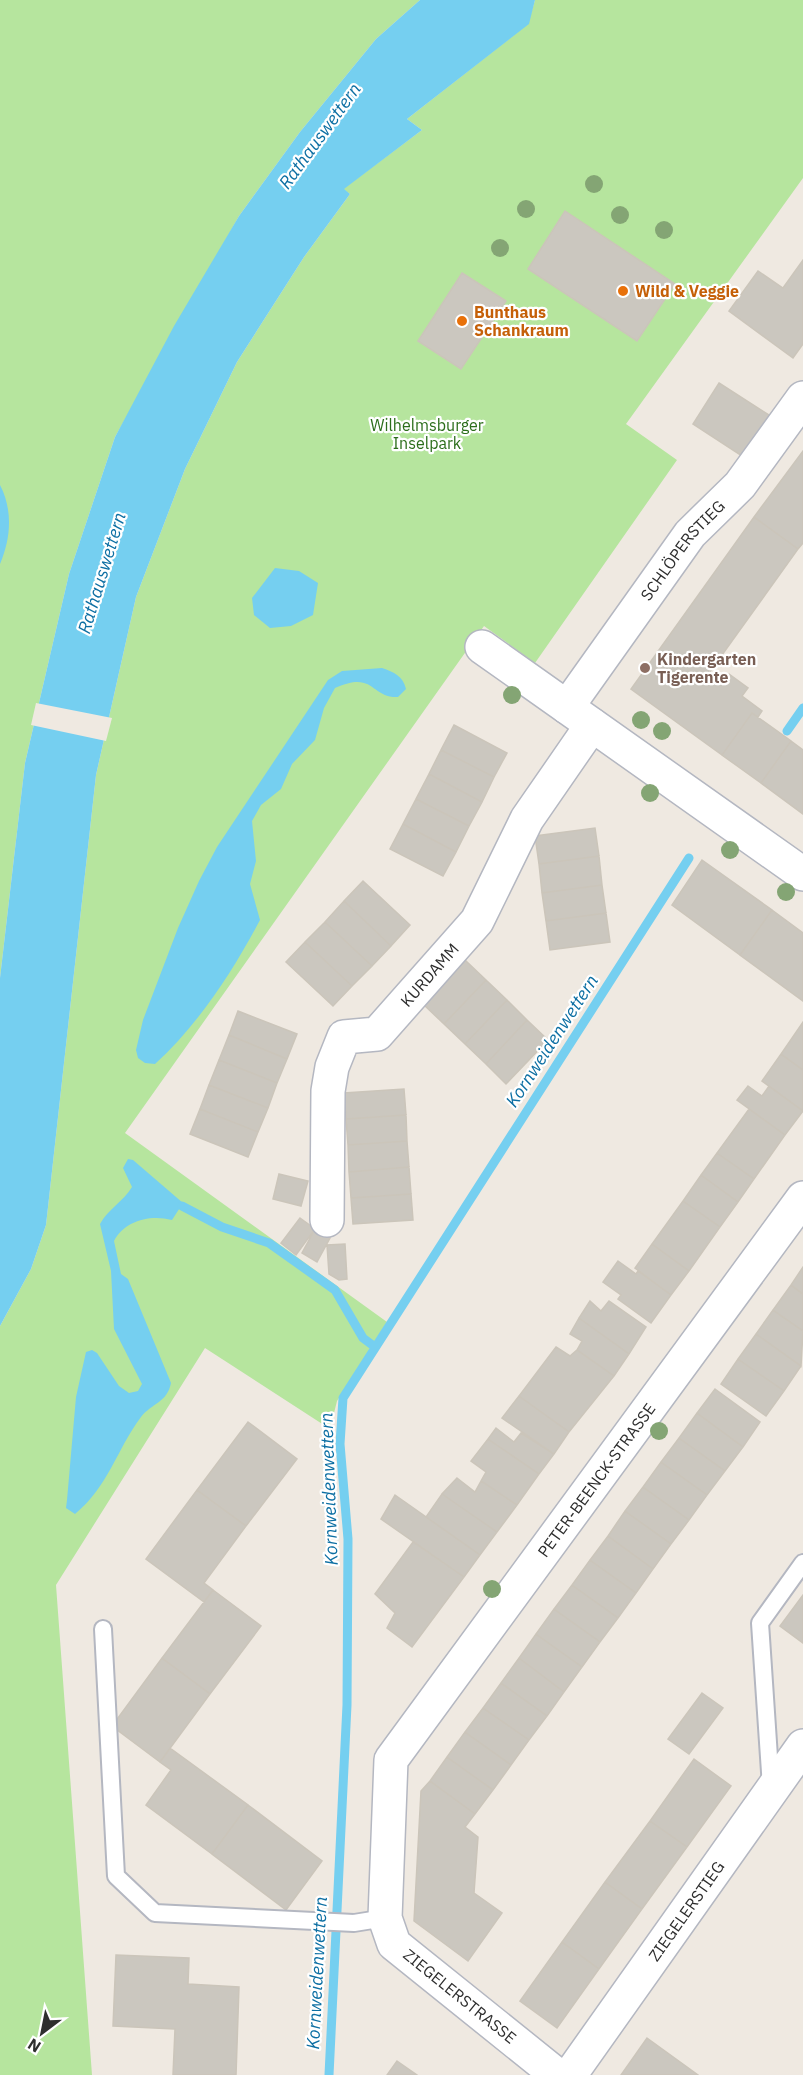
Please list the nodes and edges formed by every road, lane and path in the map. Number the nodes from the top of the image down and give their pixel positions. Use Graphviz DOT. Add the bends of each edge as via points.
graph roads {
  1 [pos="803,398"];
  2 [pos="482,647"];
  3 [pos="580,716"];
  4 [pos="803,874"];
  5 [pos="803,1198"];
  6 [pos="327,1220"];
  7 [pos="803,1563"];
  8 [pos="104,1629"];
  9 [pos="803,1746"];
  10 [pos="391,1760"];
  11 [pos="771,1791"];
  12 [pos="369,1921"];
  13 [pos="557,2075"];
  14 [pos="570,2075"];
  1 -- 3 [label="street, SCHLÖPERSTIEG" via="740,484 690,534"];
  2 -- 3 [label="street"];
  3 -- 4 [label="street"];
  3 -- 6 [label="street, KURDAMM" via="477,921 377,1034 344,1037 328,1090"];
  5 -- 10 [label="street, PETER-BEENCK-STRASSE"];
  7 -- 11 [label="lane" via="760,1623"];
  8 -- 12 [label="lane" via="116,1876 155,1913"];
  9 -- 11 [label="street, ZIEGELERSTIEG"];
  10 -- 12 [label="street, ZIEGELERSTRASSE"];
  11 -- 14 [label="street, ZIEGELERSTIEG"];
  12 -- 13 [label="street, ZIEGELERSTRASSE"];
}
